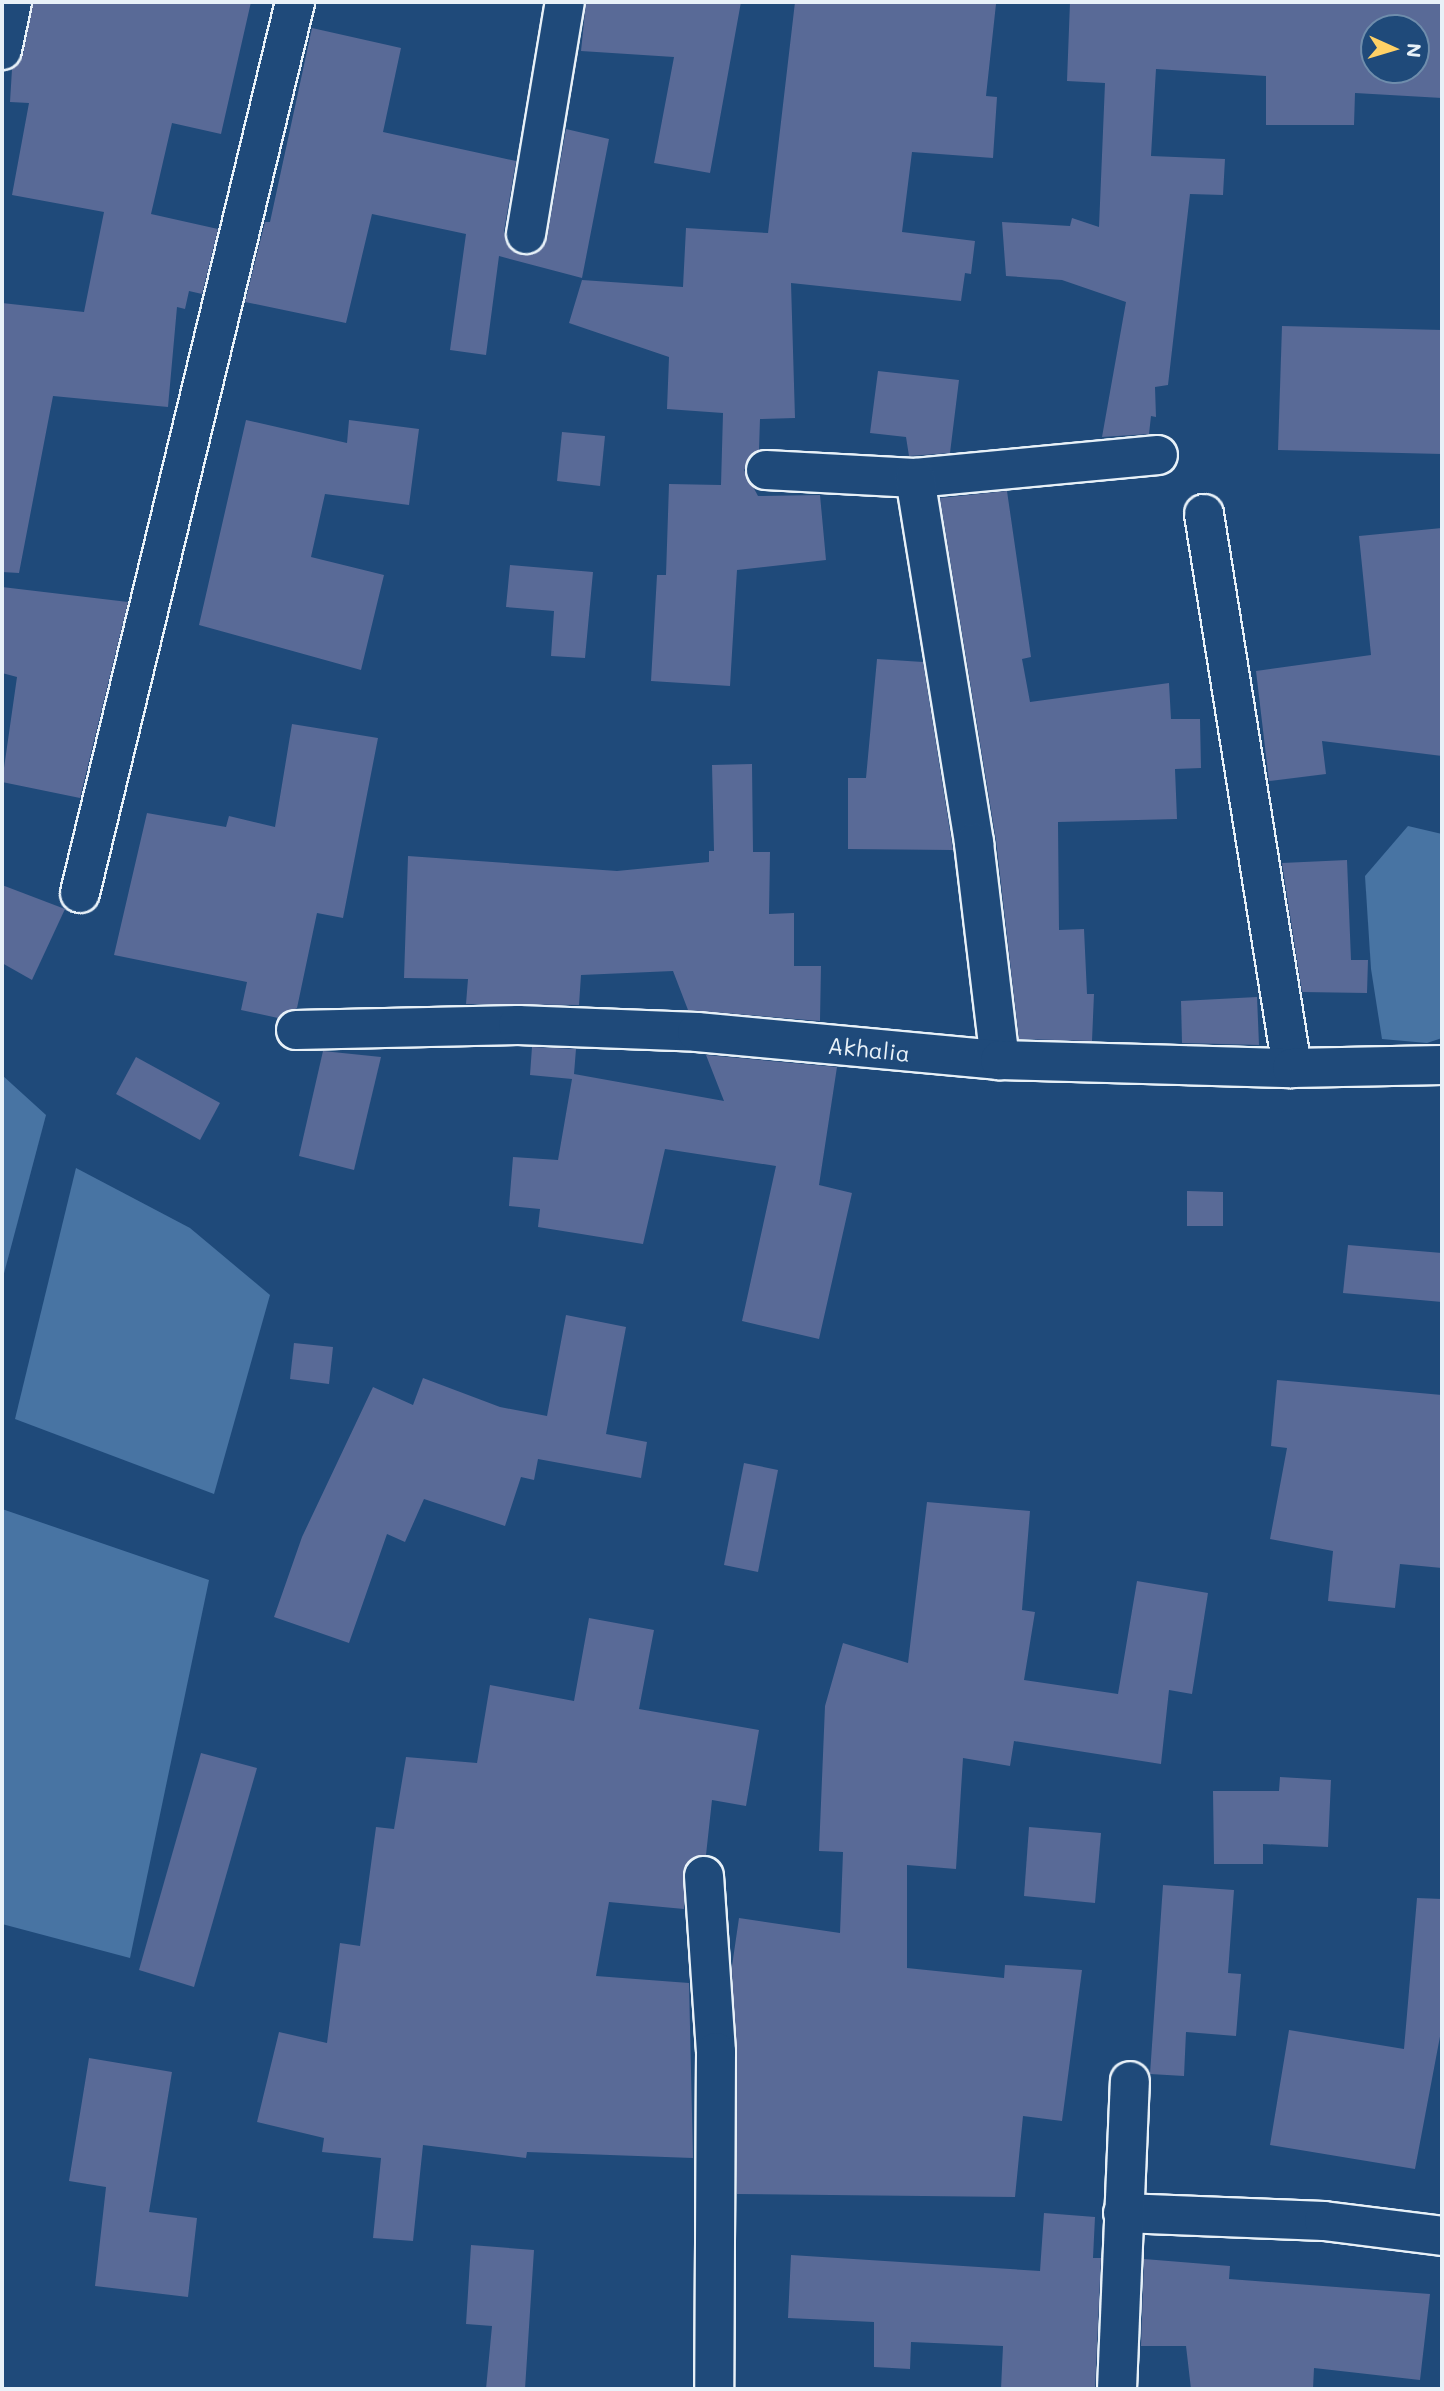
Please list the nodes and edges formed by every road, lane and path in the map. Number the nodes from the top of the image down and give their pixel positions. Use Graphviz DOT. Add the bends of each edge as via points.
graph roads {
  1 [pos="12,2"];
  2 [pos="295,2"];
  3 [pos="565,2"];
  4 [pos="2,50"];
  5 [pos="526,234"];
  6 [pos="1158,454"];
  7 [pos="766,470"];
  8 [pos="915,478"];
  9 [pos="1204,514"];
  10 [pos="80,893"];
  11 [pos="296,1030"];
  12 [pos="1000,1060"];
  13 [pos="1442,1065"];
  14 [pos="1292,1068"];
  15 [pos="704,1876"];
  16 [pos="1130,2081"];
  17 [pos="1123,2213"];
  18 [pos="1442,2236"];
  19 [pos="714,2389"];
  20 [pos="1117,2389"];
  1 -- 4 [label="street"];
  2 -- 10 [label="street"];
  3 -- 5 [label="street"];
  6 -- 8 [label="street"];
  7 -- 8 [label="street"];
  8 -- 12 [label="street" via="974,843"];
  9 -- 14 [label="street"];
  11 -- 12 [label="street, Akhalia" via="518,1025 698,1032"];
  12 -- 14 [label="street, Akhalia"];
  13 -- 14 [label="street, Akhalia"];
  15 -- 19 [label="street" via="716,2052"];
  16 -- 17 [label="street"];
  17 -- 18 [label="street" via="1324,2221"];
  17 -- 20 [label="street"];
}
